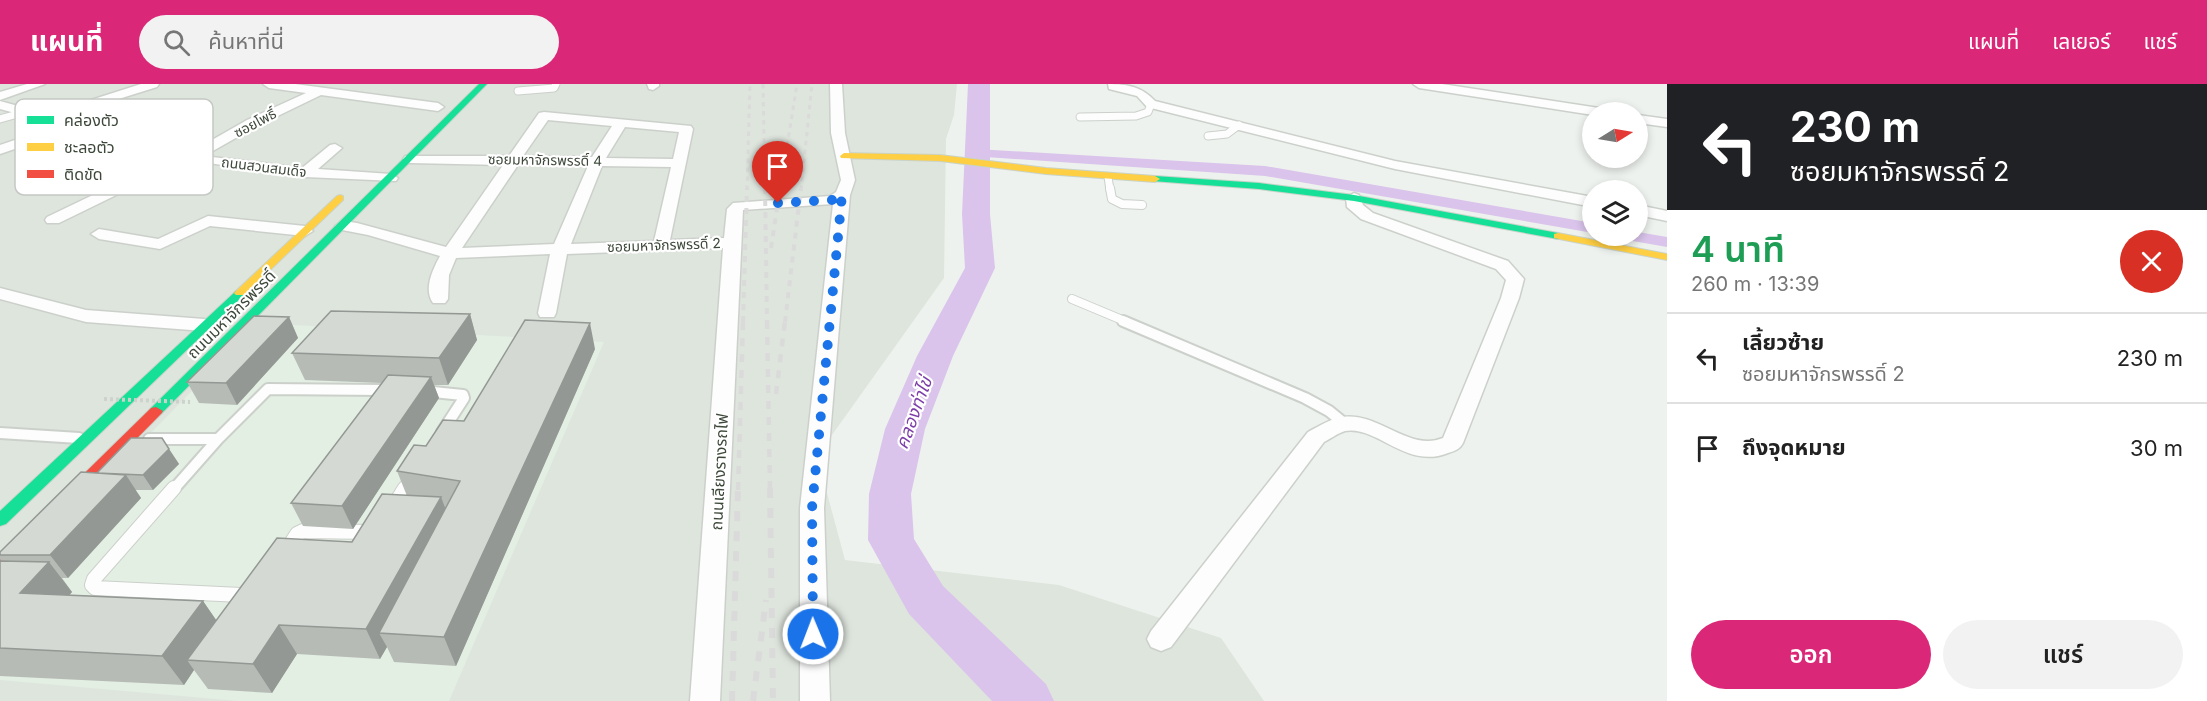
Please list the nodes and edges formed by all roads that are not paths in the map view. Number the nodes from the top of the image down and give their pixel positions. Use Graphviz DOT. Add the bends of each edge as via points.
graph roads {
  1 [pos="39,84"];
  2 [pos="153,84"];
  3 [pos="269,84"];
  4 [pos="483,84"];
  5 [pos="556,84"];
  6 [pos="836,84"];
  7 [pos="1419,84"];
  8 [pos="1113,86"];
  9 [pos="319,91"];
  10 [pos="518,91"];
  11 [pos="0,96"];
  12 [pos="106,99"];
  13 [pos="442,103"];
  14 [pos="1151,104"];
  15 [pos="0,105"];
  16 [pos="15,109"];
  17 [pos="1582,109"];
  18 [pos="242,110"];
  19 [pos="15,115"];
  20 [pos="1080,117"];
  21 [pos="0,119"];
  22 [pos="1648,120"];
  23 [pos="252,123"];
  24 [pos="421,123"];
  25 [pos="621,123"];
  26 [pos="1667,123"];
  27 [pos="1239,125"];
  28 [pos="216,130"];
  29 [pos="234,133"];
  30 [pos="1208,136"];
  31 [pos="213,144"];
  32 [pos="15,145"];
  33 [pos="335,148"];
  34 [pos="0,150"];
  35 [pos="844,156"];
  36 [pos="410,159"];
  37 [pos="213,160"];
  38 [pos="513,160"];
  39 [pos="597,161"];
  40 [pos="379,162"];
  41 [pos="679,163"];
  42 [pos="305,173"];
  43 [pos="1108,177"];
  44 [pos="362,178"];
  45 [pos="391,178"];
  46 [pos="106,195"];
  47 [pos="842,195"];
  48 [pos="1354,198"];
  49 [pos="1582,200"];
  50 [pos="1142,205"];
  51 [pos="1648,212"];
  52 [pos="1667,216"];
  53 [pos="53,220"];
  54 [pos="343,226"];
  55 [pos="305,231"];
  56 [pos="99,234"];
  57 [pos="732,243"];
  58 [pos="661,245"];
  59 [pos="560,249"];
  60 [pos="450,254"];
  61 [pos="1667,257"];
  62 [pos="0,293"];
  63 [pos="439,299"];
  64 [pos="1072,299"];
  65 [pos="547,313"];
  66 [pos="204,325"];
  67 [pos="382,390"];
  68 [pos="411,390"];
  69 [pos="1345,424"];
  70 [pos="0,433"];
  71 [pos="85,438"];
  72 [pos="438,438"];
  73 [pos="129,439"];
  74 [pos="218,439"];
  75 [pos="419,467"];
  76 [pos="0,520"];
  77 [pos="279,560"];
  78 [pos="0,566"];
  79 [pos="262,586"];
  80 [pos="1161,639"];
  81 [pos="705,701"];
  82 [pos="815,701"];
  1 -- 11 [label="street"];
  2 -- 12 [label="street"];
  3 -- 9 [label="street"];
  4 -- 36 [label="main road, ถนนมหาจักรพรรดิ์"];
  5 -- 10 [label="lane" via="554,88"];
  6 -- 35 [label="street" via="836,116"];
  7 -- 17 [label="street"];
  8 -- 14 [label="street" via="1141,93"];
  9 -- 13 [label="street"];
  9 -- 23 [label="street, ซอยโพธิ์"];
  13 -- 24 [label="main road"];
  14 -- 20 [label="lane" via="1148,112 1136,116"];
  14 -- 27 [label="street"];
  15 -- 16 [label="street, ถนนสวนสมเด็จ"];
  18 -- 23 [label="street" via="267,114"];
  19 -- 21 [label="lane"];
  22 -- 26 [label="street"];
  23 -- 29 [label="street, ซอยโพธิ์"];
  25 -- 38 [label="street" via="544,116"];
  25 -- 39 [label="street"];
  25 -- 41 [label="street" via="686,129"];
  27 -- 30 [label="lane" via="1227,134"];
  27 -- 49 [label="street" via="1395,165"];
  28 -- 29 [label="street"];
  29 -- 31 [label="street, ซอยโพธิ์"];
  32 -- 34 [label="street"];
  33 -- 42 [label="street"];
  35 -- 43 [label="main road" via="940,158"];
  35 -- 47 [label="street" via="848,180"];
  36 -- 38 [label="street, ซอยมหาจักรพรรดิ์ 4"];
  36 -- 45 [label="main road, ถนนมหาจักรพรรดิ์"];
  37 -- 42 [label="street, ถนนสวนสมเด็จ"];
  38 -- 39 [label="street, ซอยมหาจักรพรรดิ์ 4"];
  38 -- 60 [label="street"];
  39 -- 41 [label="street, ซอยมหาจักรพรรดิ์ 4"];
  39 -- 59 [label="street"];
  40 -- 44 [label="main road, ถนนมหาจักรพรรดิ์"];
  41 -- 58 [label="street"];
  42 -- 44 [label="street, ถนนสวนสมเด็จ"];
  43 -- 48 [label="main road" via="1259,186"];
  43 -- 50 [label="lane" via="1112,199"];
  44 -- 45 [label="street, ถนนสวนสมเด็จ"];
  44 -- 55 [label="main road, ถนนมหาจักรพรรดิ์"];
  45 -- 54 [label="main road, ถนนมหาจักรพรรดิ์"];
  46 -- 53 [label="street, ซอยโพธิ์"];
  47 -- 57 [label="street, ซอยมหาจักรพรรดิ์ 2" via="833,200 735,208"];
  47 -- 82 [label="street" via="812,508"];
  48 -- 61 [label="main road"];
  48 -- 69 [label="street" via="1355,207 1367,216 1502,265 1515,279 1452,443 1428,451 1359,425"];
  51 -- 52 [label="street"];
  54 -- 60 [label="street, ซอยมหาจักรพรรดิ์ 2" via="361,227"];
  54 -- 73 [label="main road, ถนนมหาจักรพรรดิ์"];
  55 -- 56 [label="street" via="208,221 162,243"];
  55 -- 66 [label="main road, ถนนมหาจักรพรรดิ์"];
  57 -- 58 [label="street, ซอยมหาจักรพรรดิ์ 2"];
  57 -- 81 [label="street, ถนนเลียงรางรถไฟ"];
  58 -- 59 [label="street, ซอยมหาจักรพรรดิ์ 2"];
  59 -- 60 [label="street, ซอยมหาจักรพรรดิ์ 2"];
  59 -- 65 [label="street"];
  60 -- 63 [label="street" via="440,273"];
  62 -- 66 [label="street" via="86,316"];
  64 -- 69 [label="lane" via="1305,398"];
  66 -- 71 [label="main road, ถนนมหาจักรพรรดิ์"];
  67 -- 74 [label="lane" via="268,389"];
  68 -- 72 [label="lane" via="463,395"];
  69 -- 80 [label="street" via="1317,437"];
  70 -- 71 [label="lane"];
  71 -- 76 [label="main road, ถนนมหาจักรพรรดิ์"];
  73 -- 74 [label="lane"];
  73 -- 78 [label="main road, ถนนมหาจักรพรรดิ์"];
  74 -- 79 [label="lane" via="92,585 241,595"];
  75 -- 77 [label="lane" via="384,521 368,533 301,532"];
}
